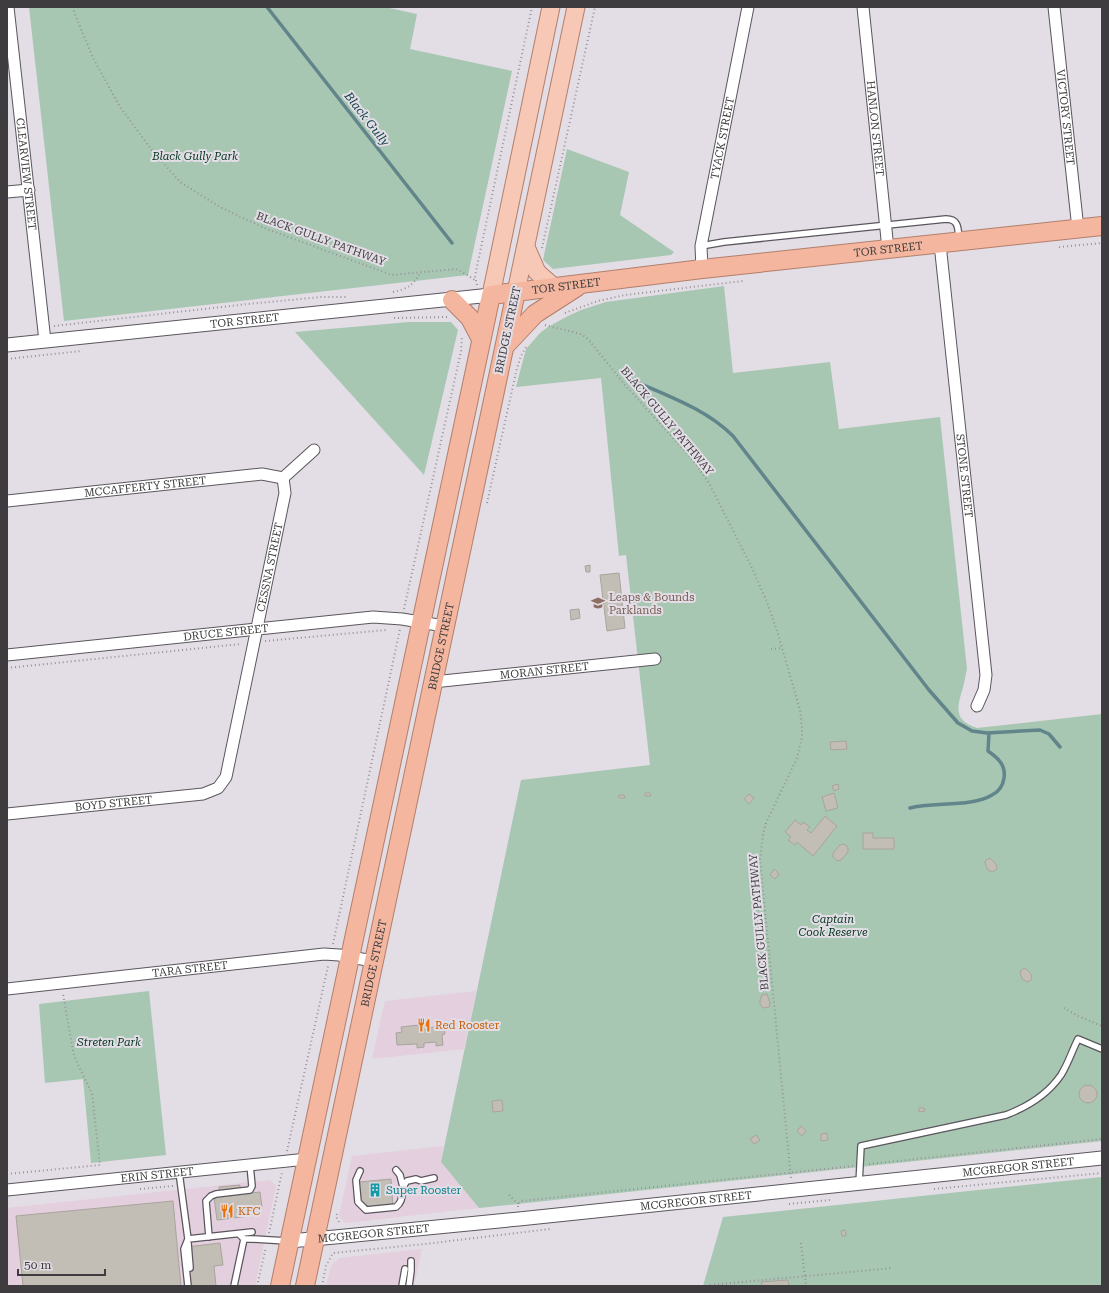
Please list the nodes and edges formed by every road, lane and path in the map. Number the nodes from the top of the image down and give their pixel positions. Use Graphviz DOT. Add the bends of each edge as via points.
graph roads {
  1 [pos="8,7"];
  2 [pos="72,7"];
  3 [pos="532,7"];
  4 [pos="552,7"];
  5 [pos="576,7"];
  6 [pos="595,7"];
  7 [pos="748,7"];
  8 [pos="863,7"];
  9 [pos="1054,7"];
  10 [pos="10,48"];
  11 [pos="29,190"];
  12 [pos="7,192"];
  13 [pos="886,224"];
  14 [pos="1102,226"];
  15 [pos="1078,229"];
  16 [pos="960,242"];
  17 [pos="940,244"];
  18 [pos="701,246"];
  19 [pos="534,248"];
  20 [pos="888,249"];
  21 [pos="702,269"];
  22 [pos="421,272"];
  23 [pos="744,281"];
  24 [pos="581,284"];
  25 [pos="554,287"];
  26 [pos="516,292"];
  27 [pos="386,293"];
  28 [pos="491,295"];
  29 [pos="352,296"];
  30 [pos="451,308"];
  31 [pos="559,316"];
  32 [pos="387,319"];
  33 [pos="542,322"];
  34 [pos="549,322"];
  35 [pos="545,326"];
  36 [pos="44,327"];
  37 [pos="463,330"];
  38 [pos="481,339"];
  39 [pos="45,341"];
  40 [pos="7,346"];
  41 [pos="504,347"];
  42 [pos="83,351"];
  43 [pos="7,359"];
  44 [pos="314,450"];
  45 [pos="283,478"];
  46 [pos="7,501"];
  47 [pos="402,619"];
  48 [pos="421,622"];
  49 [pos="444,626"];
  50 [pos="257,629"];
  51 [pos="391,630"];
  52 [pos="395,631"];
  53 [pos="399,635"];
  54 [pos="265,641"];
  55 [pos="241,644"];
  56 [pos="782,648"];
  57 [pos="771,649"];
  58 [pos="7,655"];
  59 [pos="655,659"];
  60 [pos="7,668"];
  61 [pos="433,682"];
  62 [pos="977,706"];
  63 [pos="218,788"];
  64 [pos="7,814"];
  65 [pos="331,954"];
  66 [pos="351,957"];
  67 [pos="373,961"];
  68 [pos="60,984"];
  69 [pos="7,989"];
  70 [pos="1064,1008"];
  71 [pos="1102,1026"];
  72 [pos="1102,1049"];
  73 [pos="1102,1140"];
  74 [pos="1102,1158"];
  75 [pos="308,1159"];
  76 [pos="284,1161"];
  77 [pos="250,1165"];
  78 [pos="860,1165"];
  79 [pos="396,1170"];
  80 [pos="360,1171"];
  81 [pos="179,1172"];
  82 [pos="791,1172"];
  83 [pos="1102,1173"];
  84 [pos="7,1174"];
  85 [pos="434,1178"];
  86 [pos="859,1184"];
  87 [pos="403,1188"];
  88 [pos="932,1189"];
  89 [pos="7,1190"];
  90 [pos="509,1195"];
  91 [pos="831,1200"];
  92 [pos="518,1204"];
  93 [pos="789,1204"];
  94 [pos="518,1209"];
  95 [pos="551,1229"];
  96 [pos="252,1232"];
  97 [pos="239,1234"];
  98 [pos="210,1237"];
  99 [pos="188,1239"];
  100 [pos="244,1239"];
  101 [pos="268,1239"];
  102 [pos="315,1239"];
  103 [pos="289,1241"];
  104 [pos="801,1243"];
  105 [pos="411,1261"];
  106 [pos="893,1268"];
  107 [pos="404,1269"];
  108 [pos="805,1276"];
  109 [pos="710,1285"];
  110 [pos="188,1286"];
  111 [pos="192,1286"];
  112 [pos="234,1286"];
  113 [pos="257,1286"];
  114 [pos="280,1286"];
  115 [pos="305,1286"];
  116 [pos="322,1286"];
  117 [pos="402,1286"];
  118 [pos="409,1286"];
  119 [pos="806,1286"];
  1 -- 10 [label="street, CLEARVIEW STREET"];
  2 -- 22 [label="path, BLACK GULLY PATHWAY" via="93,58 120,107 151,149 180,182 220,207 264,228 392,275"];
  3 -- 22 [label="path, BLACK GULLY PATHWAY" via="475,276 477,282 456,269"];
  4 -- 28 [label="main road, BRIDGE STREET"];
  5 -- 19 [label="main road, BRIDGE STREET"];
  6 -- 19 [label="path"];
  7 -- 18 [label="street, TYACK STREET"];
  8 -- 13 [label="street, HANLON STREET"];
  9 -- 15 [label="street, VICTORY STREET"];
  10 -- 11 [label="street, CLEARVIEW STREET"];
  11 -- 12 [label="street"];
  11 -- 36 [label="street, CLEARVIEW STREET"];
  13 -- 16 [label="lane" via="950,219 957,224"];
  13 -- 18 [label="lane"];
  13 -- 20 [label="street, HANLON STREET"];
  14 -- 15 [label="highway, TOR STREET"];
  15 -- 16 [label="highway, TOR STREET"];
  16 -- 17 [label="highway, TOR STREET"];
  17 -- 20 [label="highway, TOR STREET"];
  17 -- 62 [label="street, STONE STREET" via="986,675 984,690"];
  18 -- 21 [label="street, TYACK STREET"];
  19 -- 25 [label="main road" via="536,270"];
  19 -- 26 [label="main road, BRIDGE STREET"];
  20 -- 21 [label="highway, TOR STREET"];
  21 -- 24 [label="highway, TOR STREET"];
  22 -- 27 [label="path" via="415,282 405,289"];
  23 -- 31 [label="path" via="625,295 581,306"];
  24 -- 25 [label="highway, TOR STREET"];
  24 -- 41 [label="highway" via="535,314"];
  25 -- 26 [label="highway, TOR STREET"];
  26 -- 28 [label="highway, TOR STREET"];
  26 -- 41 [label="highway, BRIDGE STREET"];
  28 -- 30 [label="street, TOR STREET"];
  28 -- 38 [label="highway, BRIDGE STREET"];
  29 -- 36 [label="path" via="248,304"];
  30 -- 32 [label="path"];
  30 -- 38 [label="highway" via="470,318"];
  30 -- 39 [label="street, TOR STREET"];
  33 -- 35 [label="path"];
  34 -- 35 [label="path"];
  35 -- 56 [label="path, BLACK GULLY PATHWAY" via="580,334 588,339 698,466 752,568 767,602"];
  36 -- 39 [label="street, CLEARVIEW STREET"];
  37 -- 47 [label="path" via="459,359"];
  38 -- 48 [label="highway, BRIDGE STREET"];
  39 -- 40 [label="street, TOR STREET"];
  41 -- 49 [label="highway, BRIDGE STREET"];
  42 -- 43 [label="path"];
  44 -- 45 [label="street"];
  45 -- 46 [label="street, MCCAFFERTY STREET" via="262,474"];
  45 -- 50 [label="street, CESSNA STREET" via="285,493"];
  47 -- 48 [label="street, DRUCE STREET"];
  47 -- 50 [label="street, DRUCE STREET" via="374,617"];
  47 -- 53 [label="path"];
  48 -- 49 [label="street, DRUCE STREET"];
  48 -- 66 [label="highway, BRIDGE STREET"];
  49 -- 61 [label="highway, BRIDGE STREET"];
  50 -- 58 [label="street, DRUCE STREET"];
  50 -- 63 [label="street, CESSNA STREET" via="226,777"];
  51 -- 54 [label="path"];
  52 -- 53 [label="path"];
  53 -- 65 [label="path"];
  55 -- 60 [label="path"];
  56 -- 57 [label="path"];
  56 -- 82 [label="path, BLACK GULLY PATHWAY" via="800,710 802,737 797,758 766,823 760,859"];
  59 -- 61 [label="street, MORAN STREET"];
  61 -- 67 [label="highway, BRIDGE STREET"];
  63 -- 64 [label="street, BOYD STREET" via="203,794"];
  65 -- 66 [label="street, TARA STREET"];
  65 -- 68 [label="street, TARA STREET"];
  65 -- 76 [label="path"];
  66 -- 67 [label="street, TARA STREET"];
  66 -- 75 [label="highway, BRIDGE STREET"];
  67 -- 102 [label="highway, BRIDGE STREET"];
  68 -- 69 [label="street, TARA STREET"];
  68 -- 84 [label="path" via="74,1056 92,1094 100,1165"];
  70 -- 71 [label="path"];
  72 -- 78 [label="lane" via="1078,1039 1056,1082 1026,1106 1006,1115 861,1146"];
  73 -- 78 [label="path"];
  74 -- 86 [label="street, MCGREGOR STREET"];
  75 -- 76 [label="street, ERIN STREET"];
  75 -- 103 [label="highway, BRIDGE STREET"];
  76 -- 77 [label="street, ERIN STREET"];
  76 -- 101 [label="path"];
  77 -- 81 [label="street, ERIN STREET"];
  77 -- 98 [label="lane" via="250,1190 216,1194 206,1201"];
  78 -- 82 [label="path"];
  78 -- 86 [label="lane"];
  79 -- 87 [label="lane"];
  80 -- 87 [label="lane" via="356,1180 358,1202 366,1210 396,1207 402,1201"];
  81 -- 89 [label="street, ERIN STREET"];
  81 -- 99 [label="lane"];
  82 -- 92 [label="path" via="521,1201"];
  83 -- 88 [label="path"];
  85 -- 87 [label="lane" via="421,1181 411,1179"];
  86 -- 102 [label="street, MCGREGOR STREET"];
  90 -- 92 [label="path"];
  91 -- 93 [label="path"];
  92 -- 94 [label="path"];
  95 -- 116 [label="path" via="332,1254 326,1266"];
  96 -- 97 [label="lane"];
  97 -- 98 [label="lane"];
  97 -- 100 [label="lane"];
  98 -- 99 [label="lane"];
  99 -- 110 [label="lane" via="184,1250"];
  99 -- 111 [label="lane"];
  100 -- 101 [label="lane"];
  100 -- 112 [label="lane"];
  101 -- 103 [label="lane"];
  101 -- 113 [label="path"];
  102 -- 103 [label="street, MCGREGOR STREET"];
  102 -- 115 [label="highway, BRIDGE STREET"];
  103 -- 114 [label="highway, BRIDGE STREET"];
  104 -- 108 [label="path"];
  105 -- 118 [label="lane"];
  106 -- 108 [label="path"];
  107 -- 117 [label="lane"];
  108 -- 109 [label="path"];
  108 -- 119 [label="path"];
}
